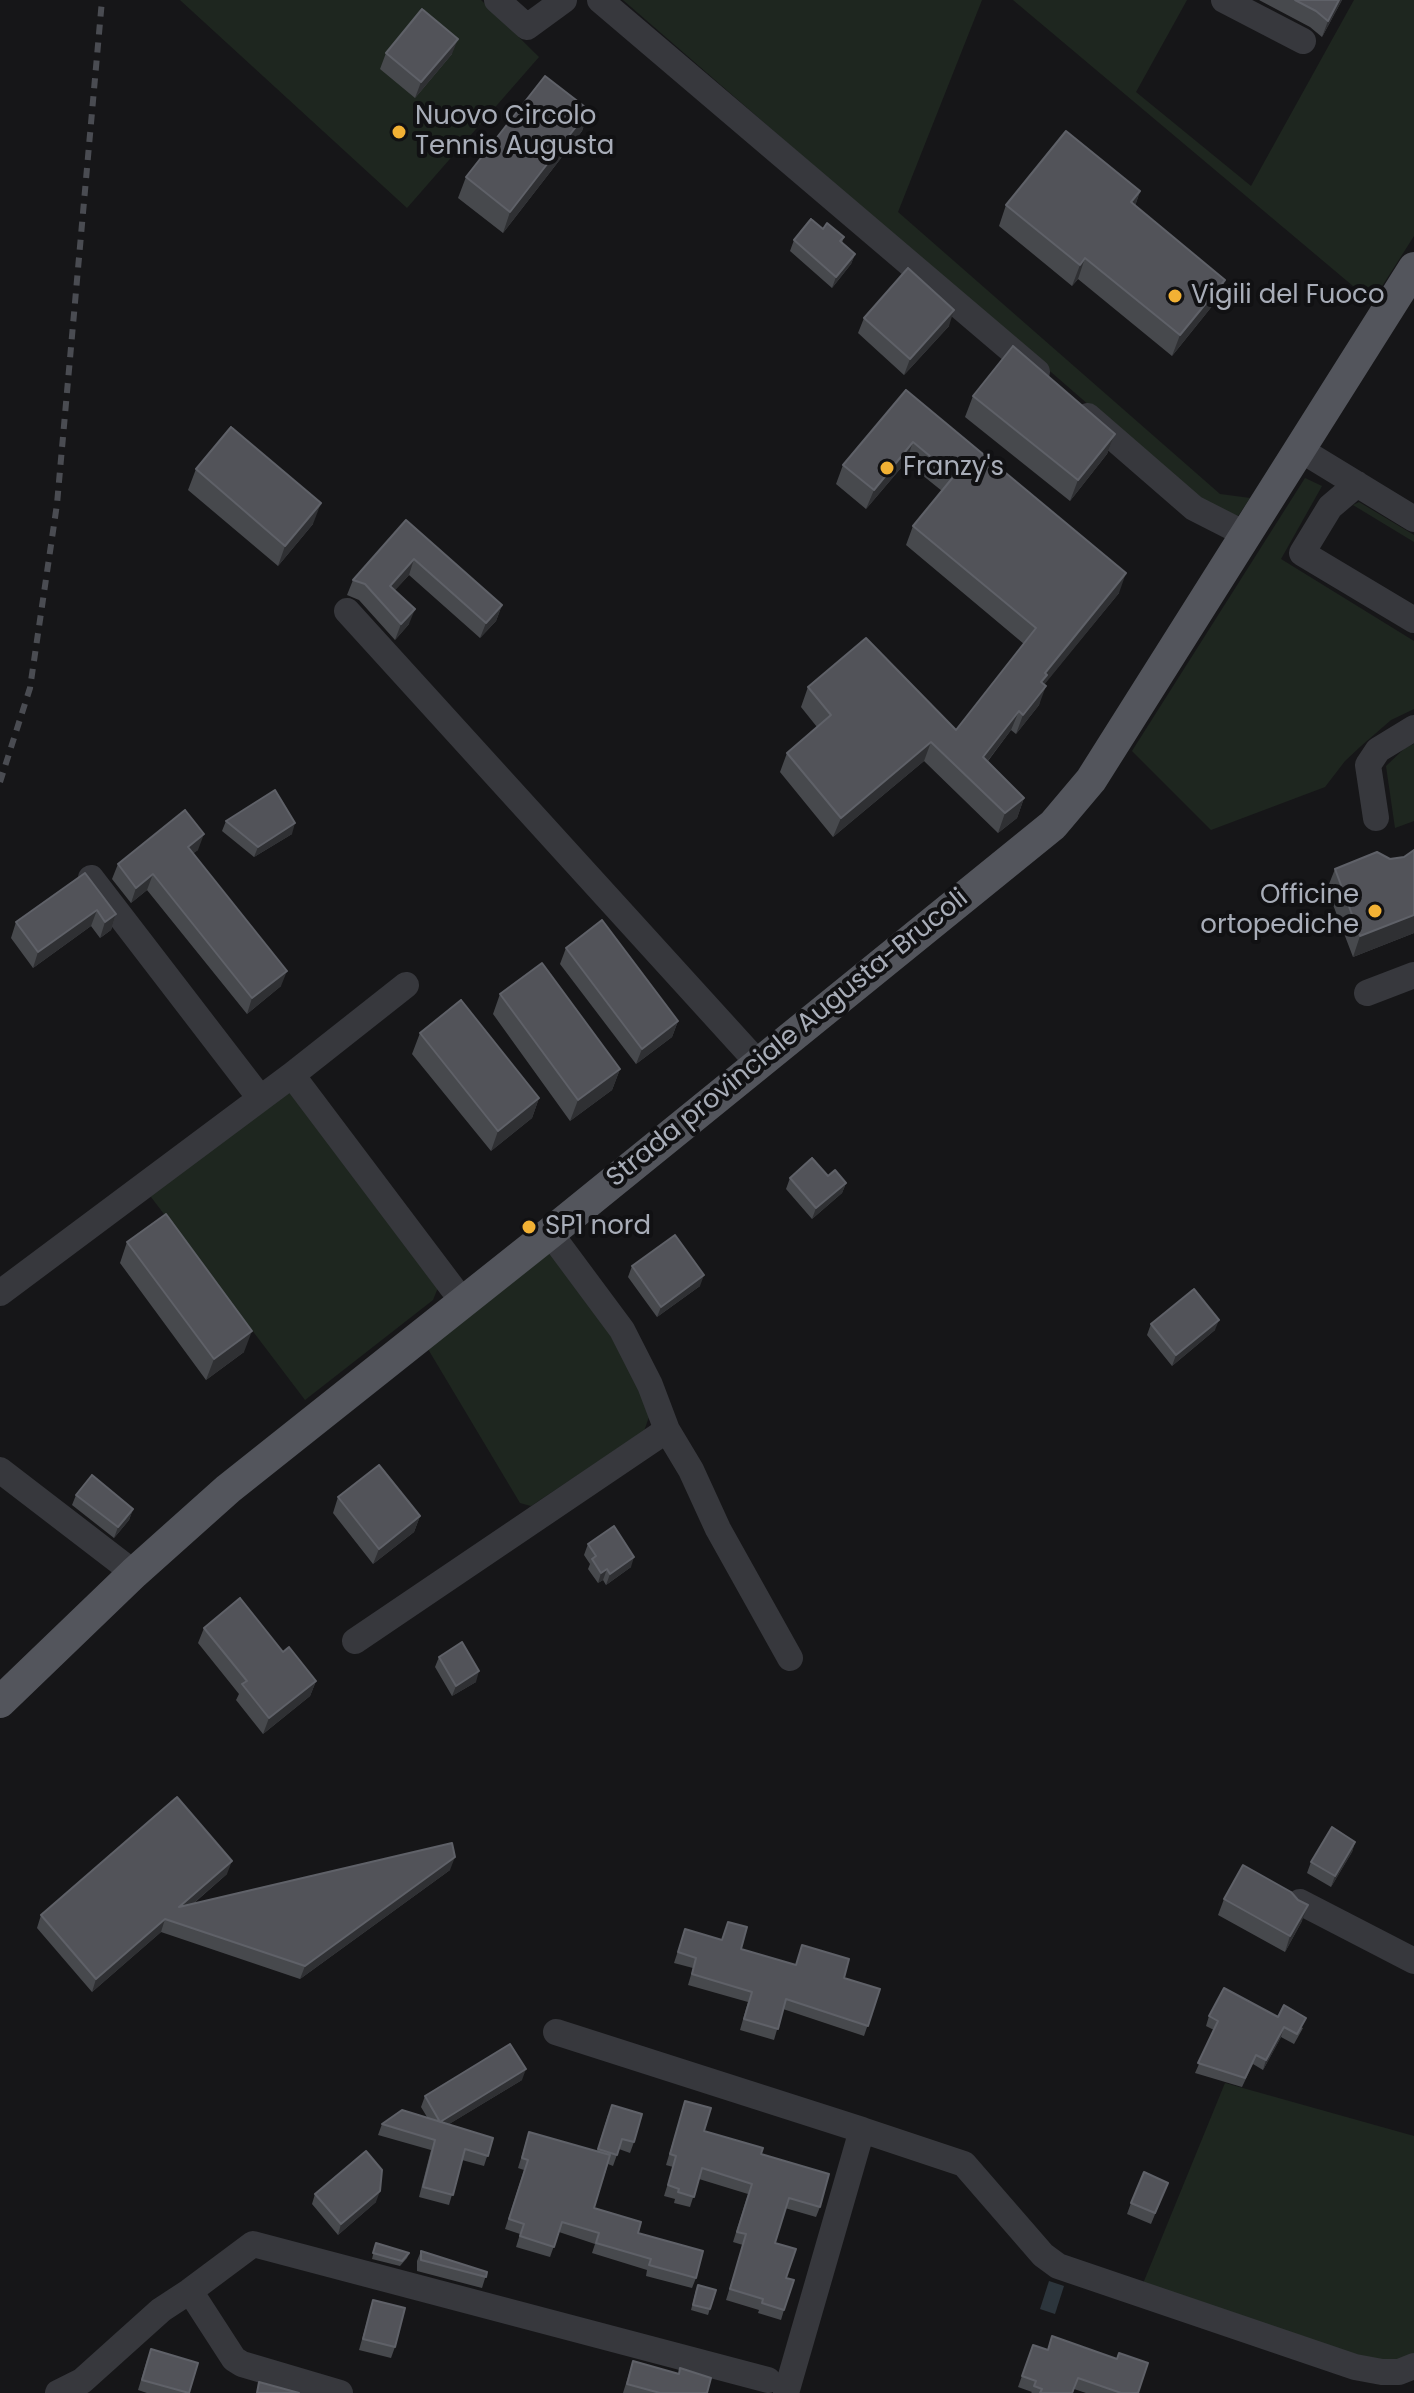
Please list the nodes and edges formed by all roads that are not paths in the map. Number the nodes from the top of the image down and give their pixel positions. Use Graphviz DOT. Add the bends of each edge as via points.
graph roads {
  1 [pos="497,0"];
  2 [pos="564,0"];
  3 [pos="600,0"];
  4 [pos="1224,0"];
  5 [pos="1303,41"];
  6 [pos="1414,268"];
  7 [pos="1301,450"];
  8 [pos="1357,484"];
  9 [pos="1414,519"];
  10 [pos="1247,535"];
  11 [pos="347,611"];
  12 [pos="1414,620"];
  13 [pos="1414,728"];
  14 [pos="1376,818"];
  15 [pos="91,878"];
  16 [pos="1414,975"];
  17 [pos="406,985"];
  18 [pos="1367,993"];
  19 [pos="759,1064"];
  20 [pos="292,1075"];
  21 [pos="260,1098"];
  22 [pos="550,1233"];
  23 [pos="0,1293"];
  24 [pos="463,1302"];
  25 [pos="667,1430"];
  26 [pos="0,1470"];
  27 [pos="134,1573"];
  28 [pos="355,1641"];
  29 [pos="790,1658"];
  30 [pos="0,1702"];
  31 [pos="1300,1902"];
  32 [pos="1414,1961"];
  33 [pos="556,2032"];
  34 [pos="862,2130"];
  35 [pos="190,2291"];
  36 [pos="1414,2366"];
  37 [pos="777,2387"];
  38 [pos="58,2393"];
  39 [pos="340,2393"];
  1 -- 2 [label="street" via="527,27"];
  3 -- 10 [label="street" via="1194,508"];
  4 -- 5 [label="street"];
  6 -- 7 [label="main road, Strada provinciale Augusta-Brucoli"];
  7 -- 8 [label="street"];
  7 -- 10 [label="main road, Strada provinciale Augusta-Brucoli"];
  8 -- 9 [label="street"];
  8 -- 12 [label="street" via="1330,507 1302,553"];
  10 -- 19 [label="main road, Strada provinciale Augusta-Brucoli" via="1091,780 1053,825"];
  11 -- 19 [label="street"];
  13 -- 14 [label="street" via="1378,750 1368,765"];
  15 -- 21 [label="street"];
  16 -- 18 [label="street"];
  17 -- 20 [label="street"];
  19 -- 22 [label="main road, Strada provinciale Augusta-Brucoli"];
  20 -- 21 [label="street"];
  20 -- 24 [label="street"];
  21 -- 23 [label="street"];
  22 -- 24 [label="main road, Strada provinciale Augusta-Brucoli"];
  22 -- 25 [label="street" via="622,1330"];
  24 -- 27 [label="main road, Strada provinciale Augusta-Brucoli" via="228,1489"];
  25 -- 28 [label="street"];
  25 -- 29 [label="street"];
  26 -- 27 [label="street"];
  27 -- 30 [label="main road, Strada provinciale Augusta-Brucoli"];
  31 -- 32 [label="street"];
  33 -- 34 [label="street"];
  34 -- 36 [label="street" via="964,2164 1058,2266 1355,2367 1399,2372"];
  34 -- 37 [label="street"];
  35 -- 37 [label="street" via="253,2244"];
  35 -- 38 [label="street" via="82,2381"];
  35 -- 39 [label="street" via="234,2359"];
}
